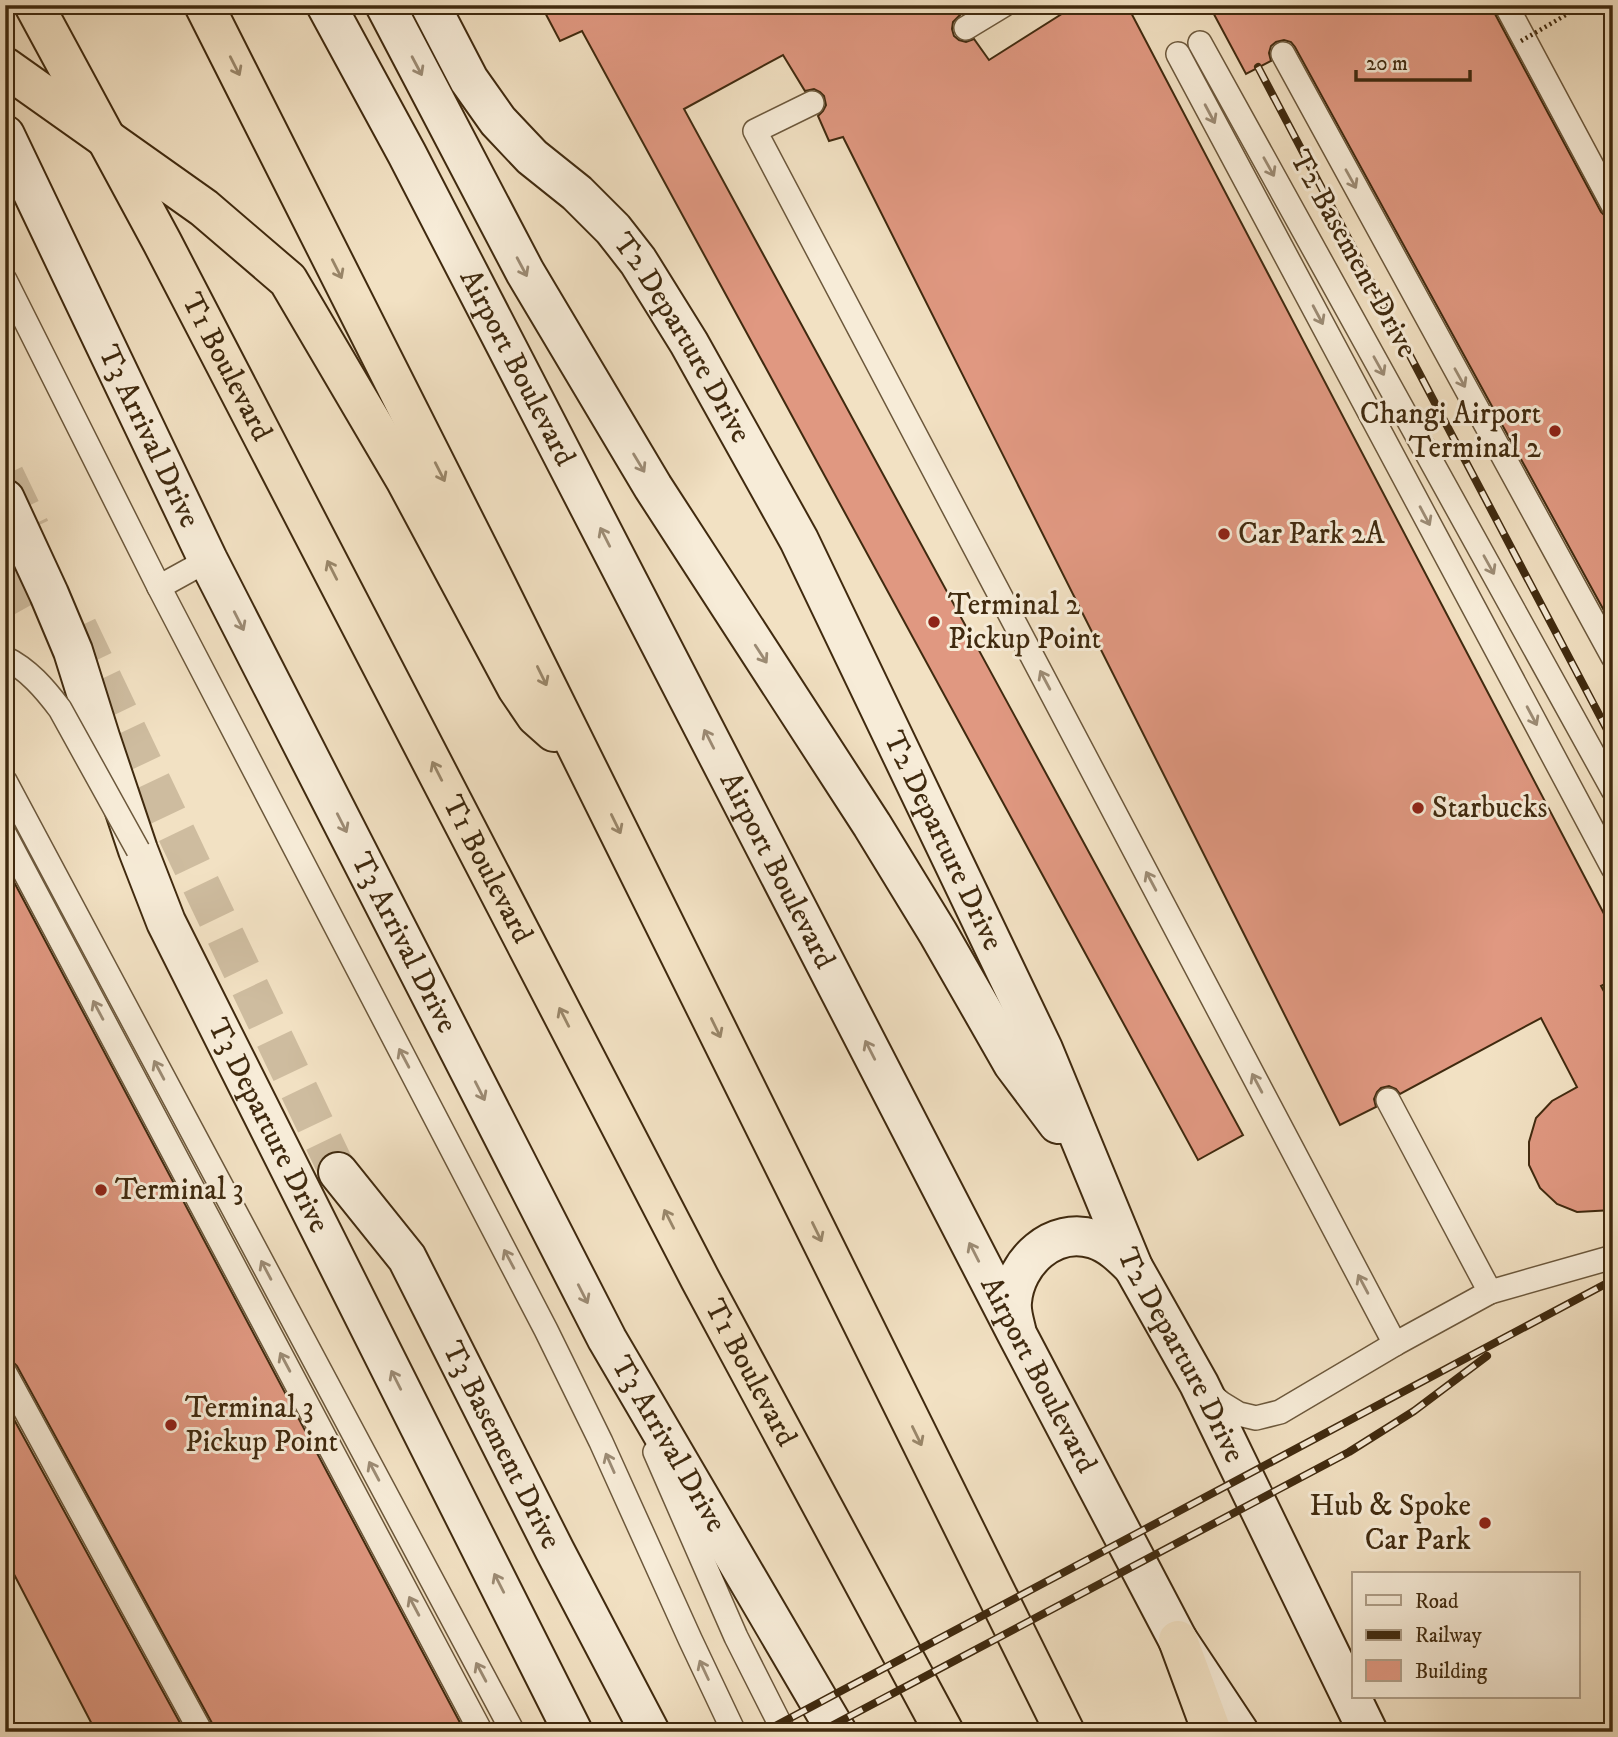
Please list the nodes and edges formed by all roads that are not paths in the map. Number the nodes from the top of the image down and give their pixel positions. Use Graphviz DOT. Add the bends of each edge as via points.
graph roads {
  1 [pos="34,5"];
  2 [pos="204,5"];
  3 [pos="326,5"];
  4 [pos="385,5"];
  5 [pos="430,5"];
  6 [pos="1003,5"];
  7 [pos="1506,5"];
  8 [pos="966,28"];
  9 [pos="1200,43"];
  10 [pos="1178,54"];
  11 [pos="1283,54"];
  12 [pos="5,67"];
  13 [pos="812,103"];
  14 [pos="5,135"];
  15 [pos="1613,205"];
  16 [pos="5,280"];
  17 [pos="5,499"];
  18 [pos="208,560"];
  19 [pos="159,587"];
  20 [pos="1613,657"];
  21 [pos="5,658"];
  22 [pos="586,763"];
  23 [pos="5,781"];
  24 [pos="1613,790"];
  25 [pos="5,835"];
  26 [pos="138,850"];
  27 [pos="1613,868"];
  28 [pos="1388,1100"];
  29 [pos="1092,1168"];
  30 [pos="338,1171"];
  31 [pos="1613,1257"];
  32 [pos="1133,1267"];
  33 [pos="1490,1292"];
  34 [pos="1017,1334"];
  35 [pos="607,1339"];
  36 [pos="1395,1344"];
  37 [pos="5,1373"];
  38 [pos="1199,1384"];
  39 [pos="1178,1640"];
  40 [pos="201,1732"];
  41 [pos="481,1732"];
  42 [pos="513,1732"];
  43 [pos="573,1732"];
  44 [pos="649,1732"];
  45 [pos="734,1732"];
  46 [pos="784,1732"];
  47 [pos="837,1732"];
  48 [pos="944,1732"];
  49 [pos="1065,1732"];
  50 [pos="1212,1732"];
  51 [pos="1239,1732"];
  52 [pos="1368,1732"];
  48 -- 1 [label="highway, T1 Boulevard, one-way" via="701,1279 169,254"];
  2 -- 22 [label="highway, one-way"];
  34 -- 3 [label="main road, Airport Boulevard, one-way"];
  4 -- 29 [label="main road, one-way" via="525,272 653,487 872,825 1013,1064"];
  5 -- 29 [label="main road, T2 Departure Drive" via="469,80 498,121 613,229 689,343 799,540 1043,1049"];
  6 -- 8 [label="lane"];
  7 -- 15 [label="lane"];
  9 -- 24 [label="lane, T2 Basement Drive, one-way"];
  10 -- 27 [label="lane, one-way"];
  11 -- 20 [label="lane, one-way"];
  12 -- 22 [label="highway" via="204,208 288,280 405,479 517,688 536,716"];
  36 -- 13 [label="lane, one-way" via="755,131"];
  14 -- 18 [label="main road, T3 Arrival Drive"];
  16 -- 19 [label="lane"];
  17 -- 26 [label="main road, T3 Departure Drive, bridge" via="73,651"];
  18 -- 19 [label="lane"];
  18 -- 35 [label="main road, T3 Arrival Drive, one-way"];
  45 -- 19 [label="lane, one-way" via="546,1330"];
  21 -- 26 [label="lane, bridge" via="44,688 60,709"];
  22 -- 49 [label="highway, one-way"];
  42 -- 23 [label="lane, one-way"];
  41 -- 25 [label="lane, one-way"];
  43 -- 26 [label="main road, T3 Departure Drive, one-way" via="166,922"];
  28 -- 33 [label="lane"];
  29 -- 32 [label="main road, T2 Departure Drive"];
  30 -- 44 [label="main road, T3 Basement Drive" via="407,1258"];
  31 -- 33 [label="lane"];
  32 -- 34 [label="main road" via="1115,1249 1094,1239 1070,1236 1048,1243 1026,1263 1016,1280 1012,1304"];
  32 -- 38 [label="main road, T2 Departure Drive"];
  33 -- 36 [label="lane"];
  34 -- 39 [label="main road, Airport Boulevard"];
  35 -- 46 [label="lane" via="736,1637"];
  35 -- 47 [label="main road, T3 Arrival Drive"];
  36 -- 38 [label="lane" via="1280,1412 1256,1418 1239,1414"];
  37 -- 40 [label="lane"];
  38 -- 52 [label="main road, T2 Departure Drive"];
  39 -- 50 [label="highway"];
  39 -- 51 [label="main road, Airport Boulevard"];
}
